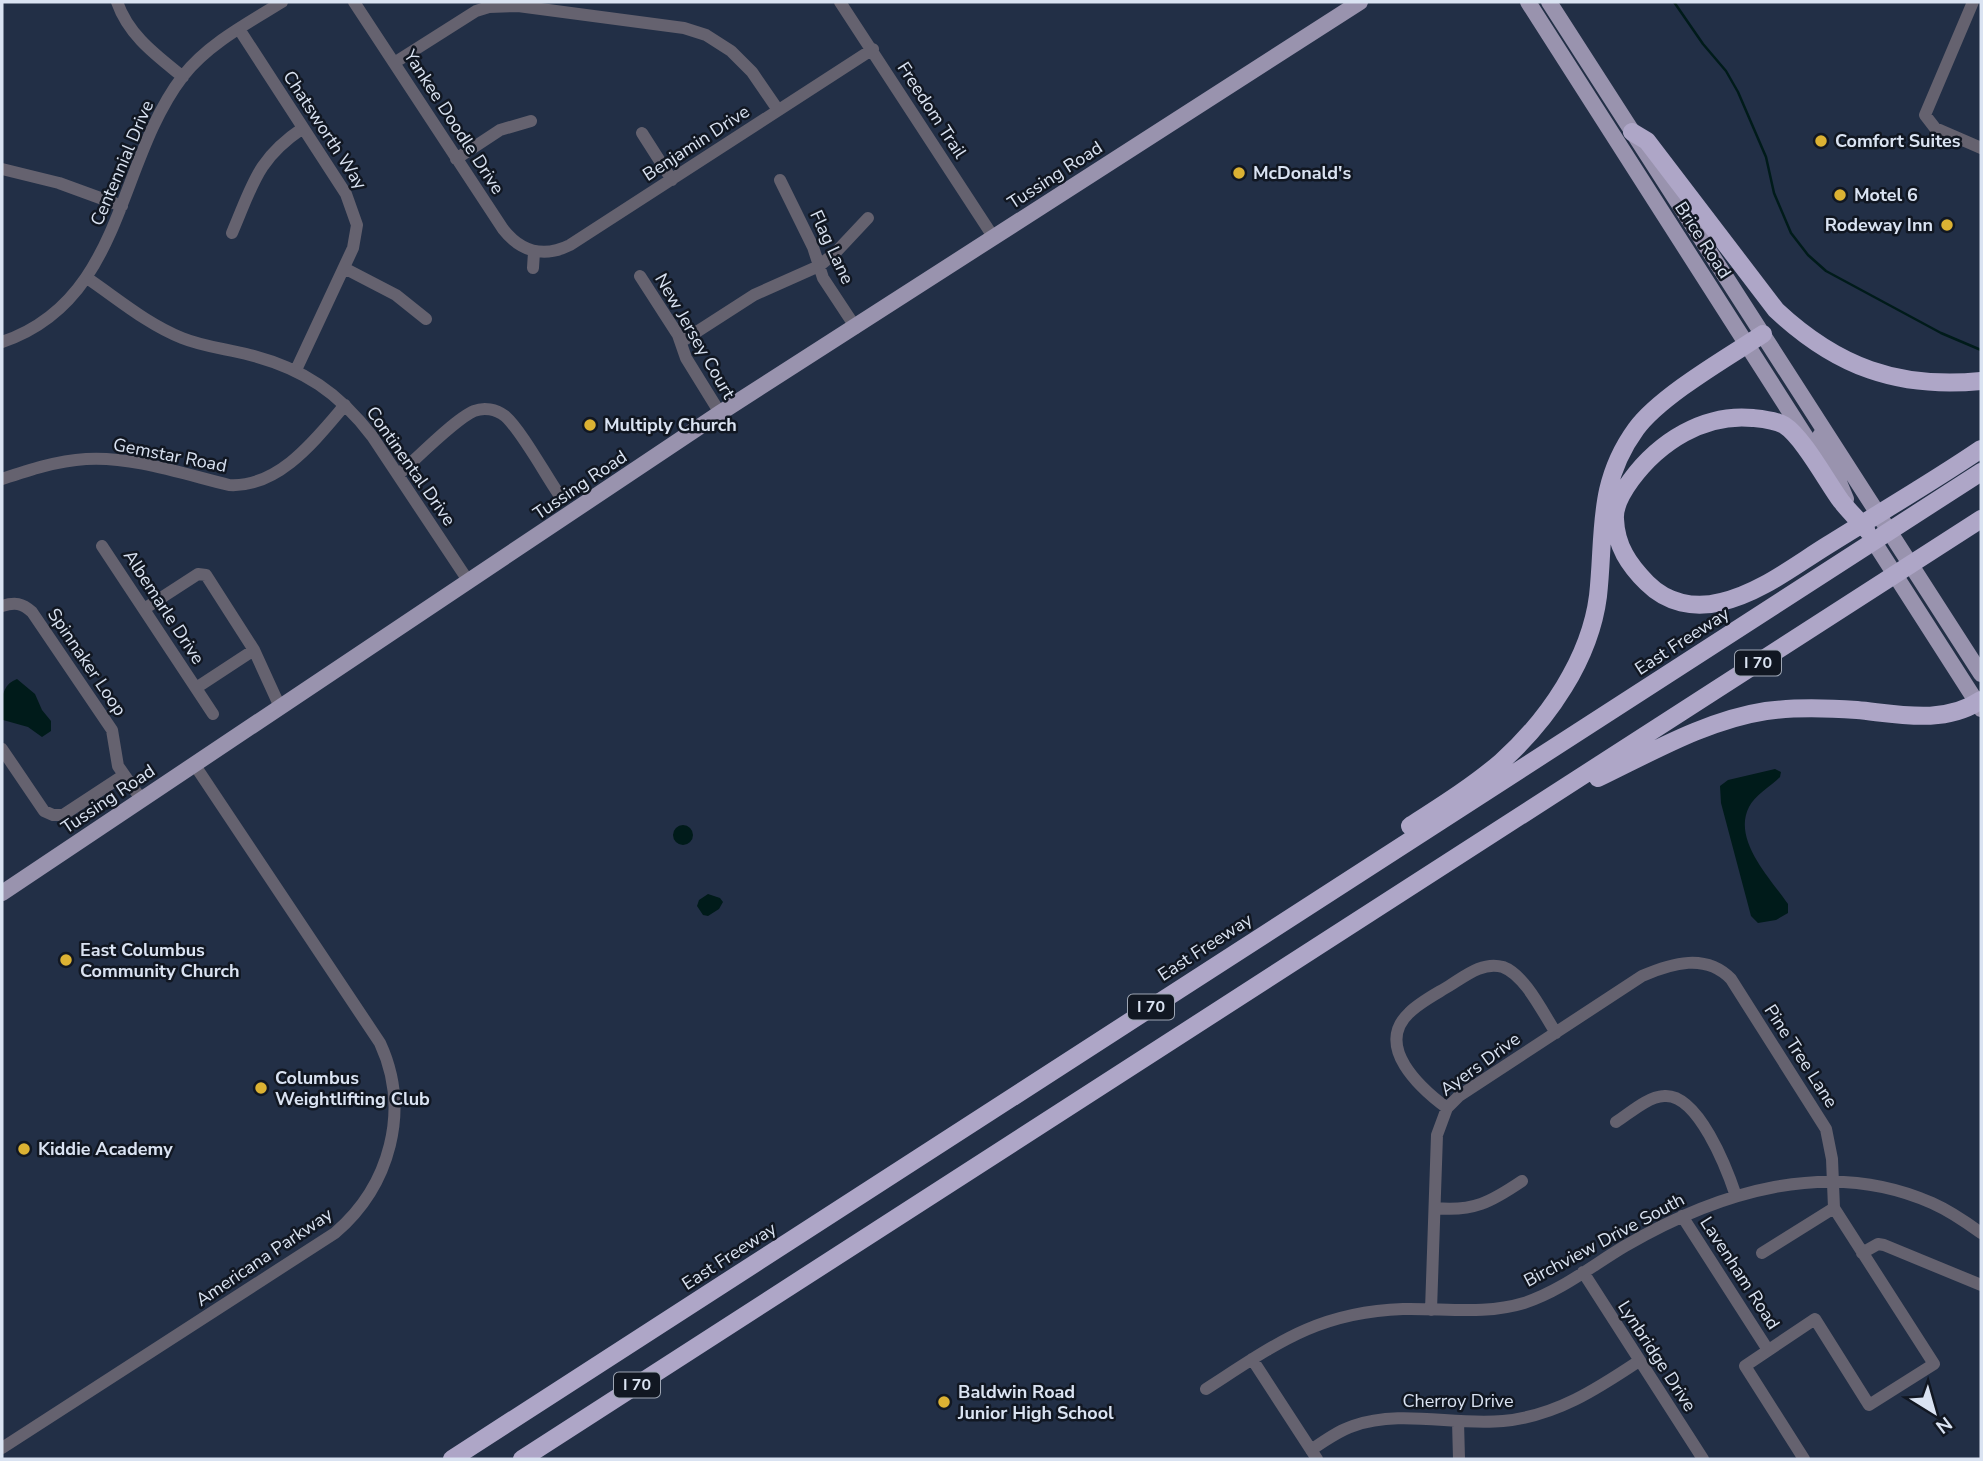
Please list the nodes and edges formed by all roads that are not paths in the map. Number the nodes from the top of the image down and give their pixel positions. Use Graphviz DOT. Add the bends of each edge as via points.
graph roads {
  1 [pos="117,2"];
  2 [pos="282,2"];
  3 [pos="354,2"];
  4 [pos="840,2"];
  5 [pos="1360,2"];
  6 [pos="1528,2"];
  7 [pos="1549,2"];
  8 [pos="1973,2"];
  9 [pos="239,29"];
  10 [pos="873,49"];
  11 [pos="394,63"];
  12 [pos="183,76"];
  13 [pos="778,110"];
  14 [pos="531,121"];
  15 [pos="303,128"];
  16 [pos="1632,132"];
  17 [pos="642,133"];
  18 [pos="1981,148"];
  19 [pos="456,159"];
  20 [pos="2,169"];
  21 [pos="672,180"];
  22 [pos="780,180"];
  23 [pos="121,206"];
  24 [pos="867,218"];
  25 [pos="232,233"];
  26 [pos="995,238"];
  27 [pos="534,251"];
  28 [pos="819,266"];
  29 [pos="344,268"];
  30 [pos="533,268"];
  31 [pos="640,276"];
  32 [pos="87,278"];
  33 [pos="426,319"];
  34 [pos="856,328"];
  35 [pos="1763,334"];
  36 [pos="2,342"];
  37 [pos="681,342"];
  38 [pos="1747,344"];
  39 [pos="296,370"];
  40 [pos="1981,381"];
  41 [pos="1806,401"];
  42 [pos="345,405"];
  43 [pos="720,413"];
  44 [pos="1981,449"];
  45 [pos="1981,472"];
  46 [pos="398,475"];
  47 [pos="2,479"];
  48 [pos="558,493"];
  49 [pos="1844,500"];
  50 [pos="1981,519"];
  51 [pos="1866,529"];
  52 [pos="102,545"];
  53 [pos="469,582"];
  54 [pos="1914,605"];
  55 [pos="2,606"];
  56 [pos="144,609"];
  57 [pos="254,650"];
  58 [pos="1981,674"];
  59 [pos="1981,679"];
  60 [pos="196,688"];
  61 [pos="1980,704"];
  62 [pos="280,707"];
  63 [pos="213,714"];
  64 [pos="2,749"];
  65 [pos="194,764"];
  66 [pos="124,775"];
  67 [pos="141,799"];
  68 [pos="1535,807"];
  69 [pos="2,893"];
  70 [pos="1712,965"];
  71 [pos="1140,1014"];
  72 [pos="1556,1033"];
  73 [pos="1447,1108"];
  74 [pos="1616,1122"];
  75 [pos="1833,1180"];
  76 [pos="1522,1181"];
  77 [pos="1736,1196"];
  78 [pos="1435,1208"];
  79 [pos="1833,1208"];
  80 [pos="1682,1216"];
  81 [pos="1981,1233"];
  82 [pos="1762,1253"];
  83 [pos="1862,1253"];
  84 [pos="1583,1272"];
  85 [pos="1981,1285"];
  86 [pos="1431,1310"];
  87 [pos="1768,1350"];
  88 [pos="1252,1359"];
  89 [pos="1639,1361"];
  90 [pos="1206,1389"];
  91 [pos="1458,1421"];
  92 [pos="2,1448"];
  93 [pos="1314,1455"];
  94 [pos="1698,1458"];
  95 [pos="452,1459"];
  96 [pos="522,1459"];
  97 [pos="1459,1459"];
  98 [pos="1804,1459"];
  1 -- 12 [label="street" via="135,35"];
  2 -- 9 [label="street, Centennial Drive"];
  3 -- 11 [label="street, Yankee Doodle Drive"];
  4 -- 10 [label="street, Freedom Trail"];
  5 -- 26 [label="main road, Tussing Road"];
  6 -- 38 [label="main road, Brice Road"];
  7 -- 16 [label="main road, Brice Road"];
  8 -- 18 [label="street" via="1925,115 1935,128"];
  9 -- 12 [label="street, Centennial Drive"];
  9 -- 15 [label="street, Chatsworth Way"];
  10 -- 13 [label="street, Benjamin Drive"];
  10 -- 26 [label="street, Freedom Trail"];
  11 -- 13 [label="street" via="489,7 518,6 668,24 706,35 731,51"];
  11 -- 19 [label="street, Yankee Doodle Drive"];
  12 -- 23 [label="street, Centennial Drive" via="159,115"];
  13 -- 21 [label="street, Benjamin Drive"];
  14 -- 19 [label="street" via="500,130"];
  15 -- 25 [label="street" via="264,162"];
  15 -- 29 [label="street, Chatsworth Way" via="355,215 356,237"];
  16 -- 35 [label="main road, Brice Road"];
  16 -- 40 [label="highway" via="1647,141 1776,310 1801,333 1881,375 1910,381"];
  17 -- 21 [label="street"];
  19 -- 27 [label="street, Yankee Doodle Drive" via="509,237"];
  20 -- 23 [label="street"];
  21 -- 27 [label="street, Benjamin Drive" via="562,249"];
  22 -- 28 [label="street, Flag Lane"];
  23 -- 32 [label="street, Centennial Drive"];
  24 -- 28 [label="street"];
  26 -- 34 [label="main road, Tussing Road"];
  27 -- 30 [label="street"];
  28 -- 34 [label="street, Flag Lane"];
  28 -- 37 [label="street" via="754,295"];
  29 -- 33 [label="street" via="397,295"];
  29 -- 39 [label="street, Chatsworth Way"];
  31 -- 37 [label="street, New Jersey Court"];
  32 -- 36 [label="street, Centennial Drive" via="52,314"];
  32 -- 39 [label="street, Continental Drive" via="184,339"];
  34 -- 43 [label="main road, Tussing Road"];
  35 -- 38 [label="highway"];
  35 -- 41 [label="main road, Brice Road"];
  37 -- 43 [label="street, New Jersey Court"];
  38 -- 49 [label="main road, Brice Road"];
  38 -- 71 [label="highway" via="1657,408 1624,447 1606,497 1590,629 1566,683 1527,736 1471,785"];
  39 -- 42 [label="street, Continental Drive"];
  41 -- 49 [label="main road, Brice Road"];
  41 -- 58 [label="main road, Brice Road"];
  42 -- 46 [label="street, Continental Drive"];
  42 -- 47 [label="street, Gemstar Road" via="307,449 248,484 229,485 104,459 43,465"];
  43 -- 53 [label="main road, Tussing Road"];
  44 -- 49 [label="highway" via="1752,591 1718,603 1682,604 1664,597 1631,567 1619,546 1615,517 1619,500 1647,460 1694,428 1731,418 1784,425"];
  45 -- 71 [label="highway, East Freeway / I 70"];
  46 -- 48 [label="street" via="465,416 491,409 512,424"];
  46 -- 53 [label="street, Continental Drive"];
  49 -- 51 [label="highway"];
  50 -- 68 [label="highway, I 70"];
  51 -- 54 [label="main road"];
  52 -- 56 [label="street, Albemarle Drive"];
  53 -- 62 [label="main road, Tussing Road"];
  54 -- 59 [label="main road"];
  54 -- 61 [label="main road"];
  55 -- 66 [label="street, Spinnaker Loop" via="23,604 32,612 112,730"];
  56 -- 57 [label="street" via="204,574"];
  56 -- 60 [label="street, Albemarle Drive"];
  57 -- 60 [label="street, Albemarle Drive"];
  57 -- 62 [label="street"];
  60 -- 63 [label="street, Albemarle Drive"];
  61 -- 68 [label="highway" via="1925,716 1766,711 1695,732"];
  62 -- 65 [label="main road, Tussing Road"];
  64 -- 66 [label="street" via="44,811 53,815 63,815"];
  65 -- 67 [label="main road, Tussing Road"];
  65 -- 92 [label="street, Americana Parkway" via="388,1060 394,1122 388,1157 366,1202 335,1233"];
  66 -- 67 [label="street, Spinnaker Loop"];
  67 -- 69 [label="main road, Tussing Road"];
  68 -- 96 [label="highway, I 70"];
  70 -- 72 [label="street, Ayers Drive" via="1659,968"];
  70 -- 75 [label="street, Pine Tree Lane" via="1731,979 1821,1118 1830,1138"];
  71 -- 95 [label="highway, East Freeway / I 70"];
  72 -- 73 [label="street, Ayers Drive"];
  72 -- 73 [label="street" via="1522,981 1497,966 1473,970 1411,1010 1398,1030 1399,1055 1418,1083"];
  73 -- 78 [label="street, Ayers Drive" via="1437,1135"];
  74 -- 77 [label="street" via="1653,1099 1679,1098 1720,1153"];
  75 -- 77 [label="street, Birchview Drive South" via="1790,1183"];
  75 -- 79 [label="street, Pine Tree Lane"];
  75 -- 81 [label="street, Birchview Drive South" via="1903,1192 1933,1203"];
  76 -- 78 [label="street" via="1486,1204"];
  77 -- 80 [label="street, Birchview Drive South"];
  78 -- 86 [label="street, Ayers Drive"];
  79 -- 82 [label="street"];
  79 -- 83 [label="street"];
  80 -- 84 [label="street, Birchview Drive South"];
  80 -- 87 [label="street, Lavenham Road"];
  83 -- 85 [label="street" via="1884,1245"];
  83 -- 87 [label="street" via="1934,1364 1868,1405 1815,1319"];
  84 -- 86 [label="street, Birchview Drive South" via="1523,1303 1472,1311"];
  84 -- 89 [label="street, Lynbridge Drive"];
  86 -- 88 [label="street, Birchview Drive South" via="1369,1311 1334,1318 1296,1333"];
  87 -- 98 [label="street" via="1745,1366"];
  88 -- 90 [label="street, Birchview Drive South"];
  88 -- 93 [label="street"];
  89 -- 91 [label="street, Cherroy Drive" via="1556,1410 1501,1422"];
  89 -- 94 [label="street, Lynbridge Drive"];
  91 -- 93 [label="street, Cherroy Drive" via="1364,1423 1341,1431"];
  91 -- 97 [label="street"];
}
